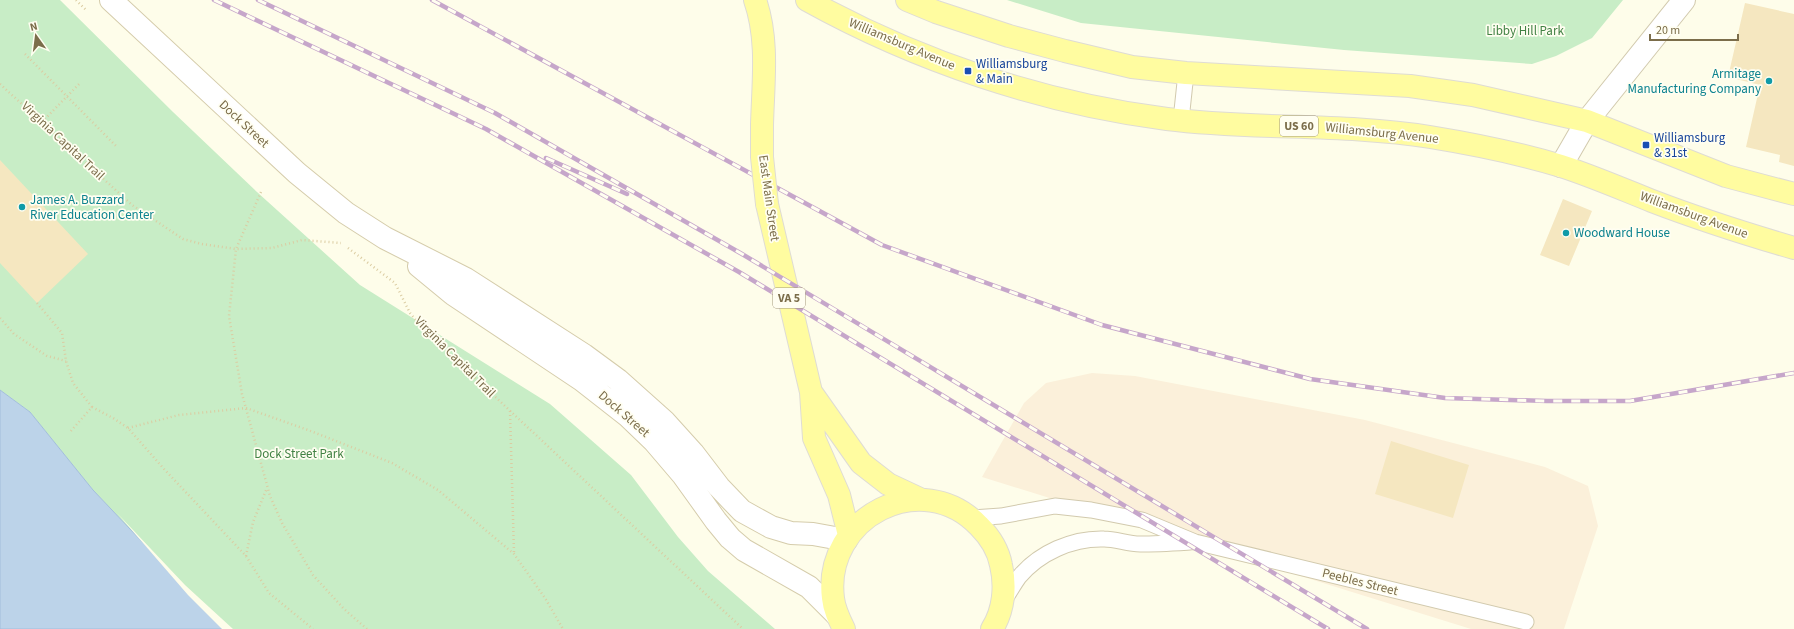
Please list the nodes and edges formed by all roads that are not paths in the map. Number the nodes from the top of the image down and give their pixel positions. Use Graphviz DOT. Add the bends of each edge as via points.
graph roads {
  1 [pos="111,0"];
  2 [pos="755,0"];
  3 [pos="807,0"];
  4 [pos="907,0"];
  5 [pos="1684,0"];
  6 [pos="1186,73"];
  7 [pos="1181,120"];
  8 [pos="1588,121"];
  9 [pos="1561,166"];
  10 [pos="1794,194"];
  11 [pos="385,238"];
  12 [pos="1794,248"];
  13 [pos="811,392"];
  14 [pos="920,500"];
  15 [pos="972,518"];
  16 [pos="847,537"];
  17 [pos="1195,542"];
  18 [pos="1003,601"];
  19 [pos="841,622"];
  20 [pos="1526,622"];
  21 [pos="993,628"];
  1 -- 11 [label="main road, Dock Street" via="320,193"];
  2 -- 13 [label="main road, East Main Street / VA 5, bridge" via="764,40 762,158 767,204"];
  3 -- 7 [label="main road, Williamsburg Avenue / US 60" via="916,52 968,72 1066,101"];
  4 -- 6 [label="main road" via="972,24 1064,51 1132,67"];
  5 -- 8 [label="main road"];
  6 -- 7 [label="lane"];
  6 -- 8 [label="main road" via="1410,86 1473,94"];
  7 -- 9 [label="main road, Williamsburg Avenue / US 60" via="1330,127 1421,136 1491,148"];
  8 -- 9 [label="main road"];
  8 -- 10 [label="main road" via="1726,176"];
  9 -- 12 [label="main road, Williamsburg Avenue / US 60" via="1735,231"];
  11 -- 16 [label="main road, Dock Street" via="466,279 584,355 618,380 665,422 729,498 752,517 771,527 791,533"];
  11 -- 19 [label="main road, Dock Street" via="453,294 582,380 628,416 683,475 730,538 750,554 809,587"];
  13 -- 14 [label="main road, East Main Street / VA 5" via="861,463 888,484"];
  13 -- 16 [label="main road, East Main Street / VA 5" via="814,438 834,480 842,505"];
  14 -- 15 [label="main road, VA 5" via="942,503"];
  14 -- 16 [label="main road" via="898,502 873,513 860,522"];
  15 -- 17 [label="lane, Peebles Street" via="1001,516 1055,506 1078,508 1142,520"];
  15 -- 18 [label="main road, VA 5" via="988,535 999,555 1004,578"];
  16 -- 19 [label="main road" via="835,565 832,582 833,599"];
  17 -- 18 [label="lane, Peebles Street" via="1139,544 1104,539 1068,544 1033,564"];
  17 -- 20 [label="lane, Peebles Street"];
  18 -- 21 [label="main road, VA 5"];
}
